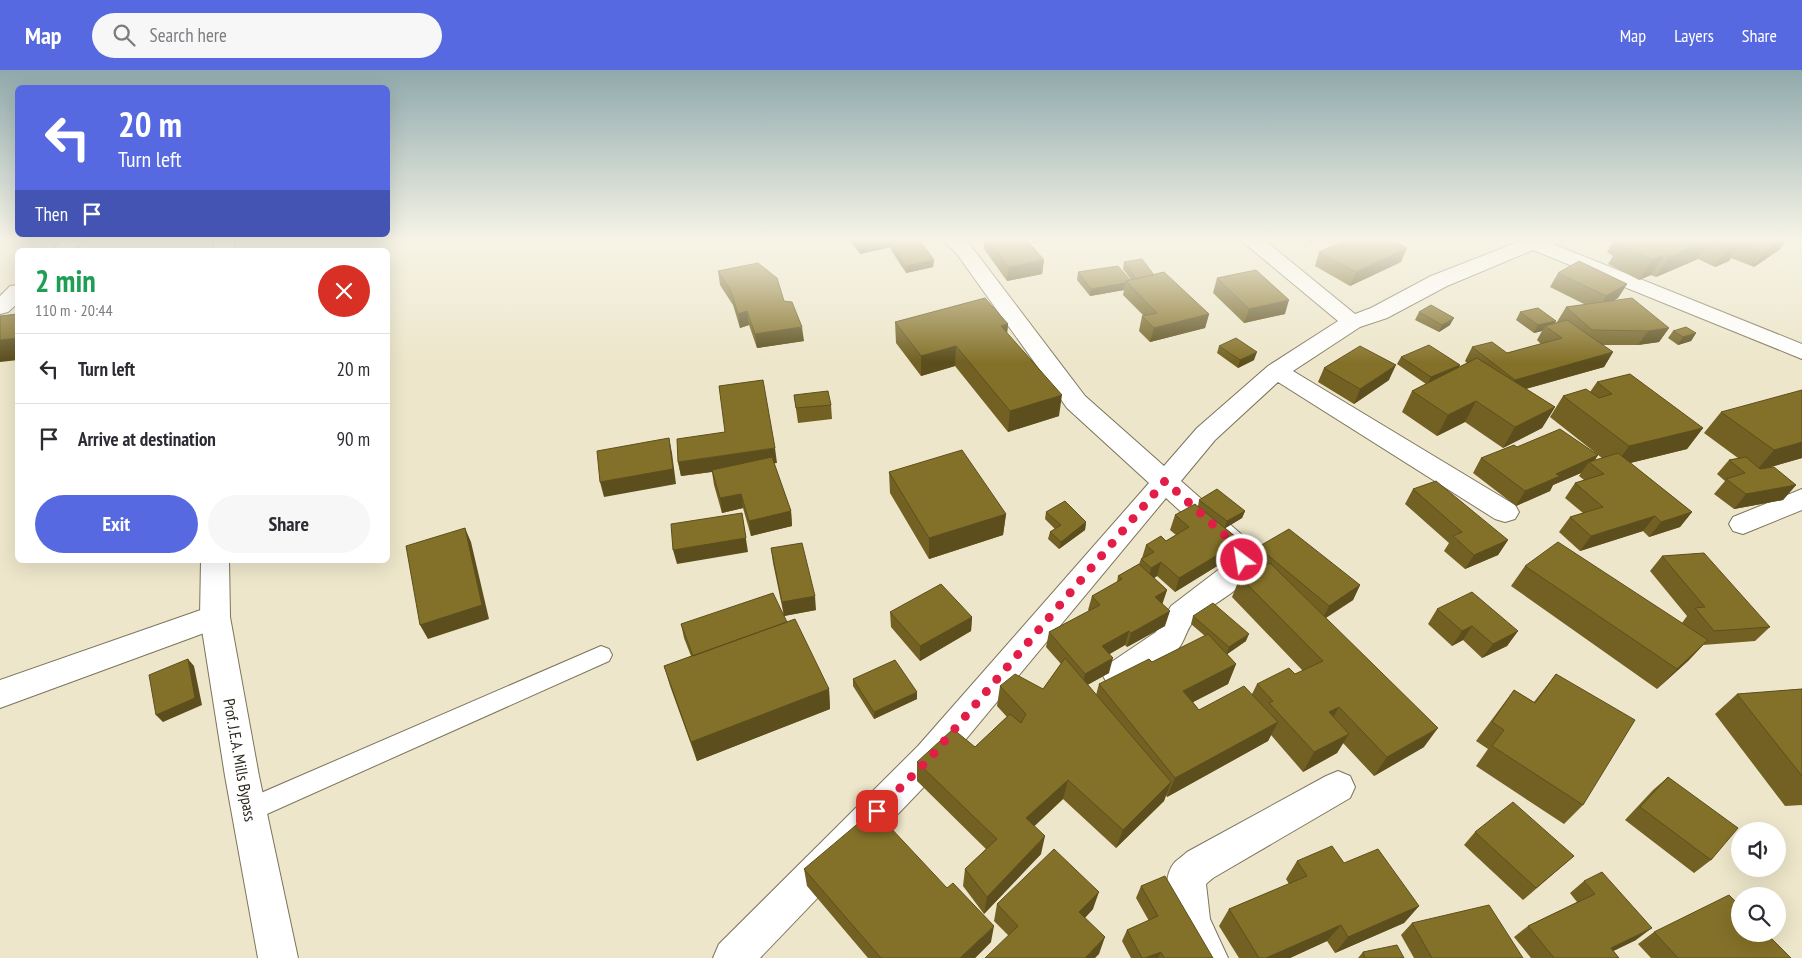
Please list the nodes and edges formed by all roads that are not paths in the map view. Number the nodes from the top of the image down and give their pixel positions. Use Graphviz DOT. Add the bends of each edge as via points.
graph roads {
  1 [pos="986,279"];
  2 [pos="1300,279"];
  3 [pos="1443,279"];
  4 [pos="1633,279"];
  5 [pos="15,294"];
  6 [pos="0,307"];
  7 [pos="1352,322"];
  8 [pos="1802,352"];
  9 [pos="1276,371"];
  10 [pos="1165,481"];
  11 [pos="1802,499"];
  12 [pos="1506,512"];
  13 [pos="1743,524"];
  14 [pos="215,563"];
  15 [pos="215,617"];
  16 [pos="601,655"];
  17 [pos="1118,674"];
  18 [pos="0,694"];
  19 [pos="1338,787"];
  20 [pos="249,810"];
  21 [pos="278,958"];
  22 [pos="732,958"];
  23 [pos="1208,958"];
  1 -- 10 [label="street" via="1076,402"];
  2 -- 7 [label="street"];
  3 -- 7 [label="street" via="1379,313"];
  4 -- 8 [label="street"];
  5 -- 6 [label="street"];
  7 -- 9 [label="street"];
  9 -- 10 [label="street" via="1206,434"];
  9 -- 12 [label="street"];
  10 -- 17 [label="street" via="1240,549 1242,560 1238,570 1182,614 1167,641"];
  10 -- 22 [label="street" via="930,758"];
  11 -- 13 [label="street"];
  14 -- 15 [label="street, Prof. J.E.A. Mills Bypass"];
  15 -- 18 [label="street"];
  15 -- 20 [label="street, Prof. J.E.A. Mills Bypass"];
  16 -- 20 [label="lane"];
  19 -- 23 [label="street" via="1200,865 1187,876 1186,899 1193,928"];
  20 -- 21 [label="street, Prof. J.E.A. Mills Bypass"];
}
